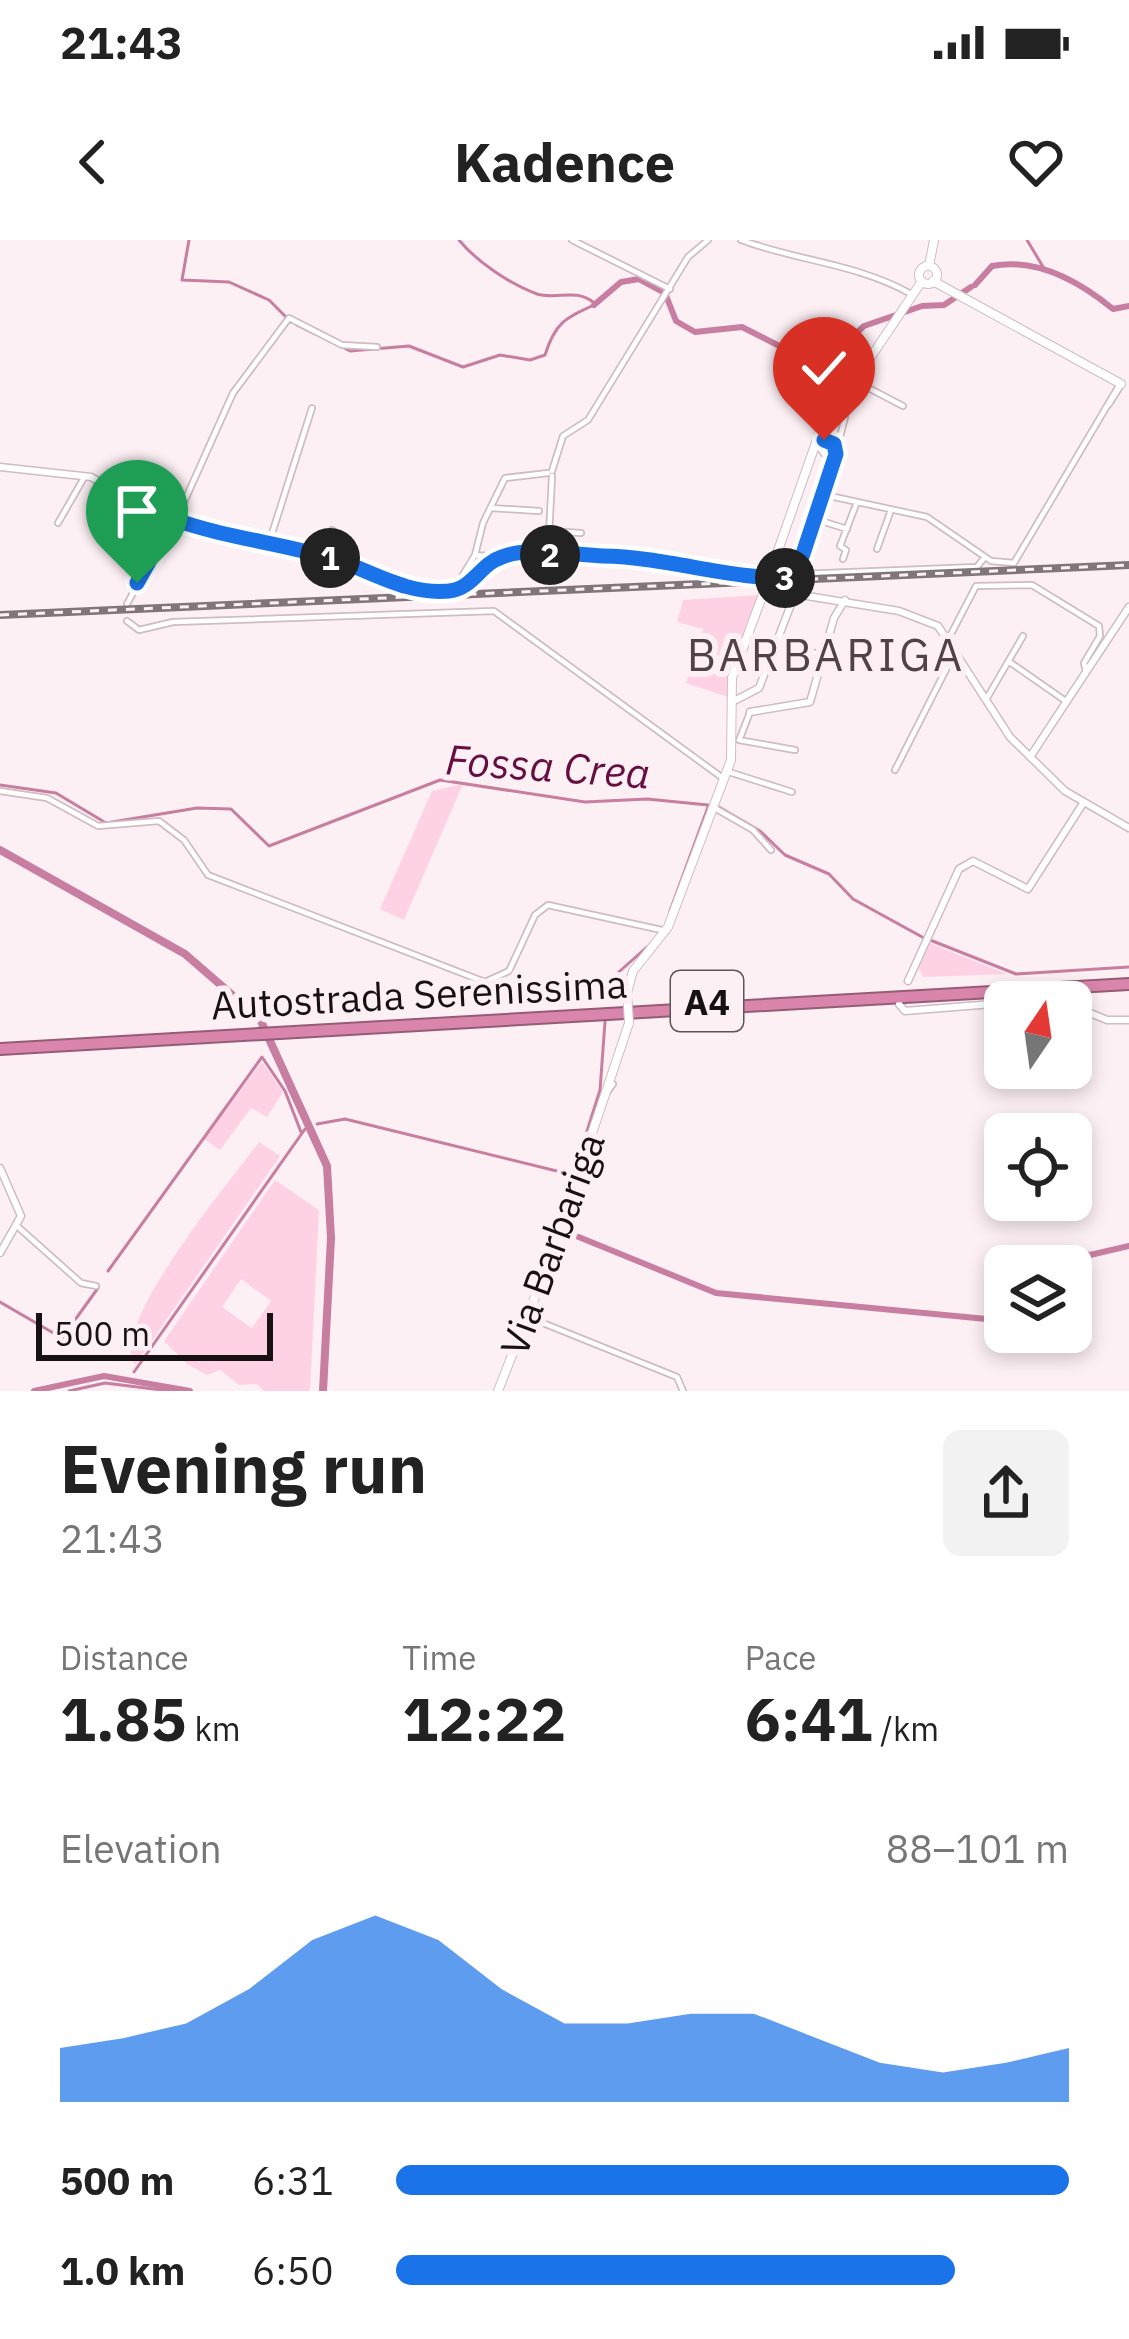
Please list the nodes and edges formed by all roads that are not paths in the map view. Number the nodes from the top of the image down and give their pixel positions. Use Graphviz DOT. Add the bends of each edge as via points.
graph roads {
  1 [pos="572,240"];
  2 [pos="708,240"];
  3 [pos="742,240"];
  4 [pos="934,240"];
  5 [pos="933,274"];
  6 [pos="922,281"];
  7 [pos="668,292"];
  8 [pos="911,294"];
  9 [pos="1018,326"];
  10 [pos="377,346"];
  11 [pos="856,382"];
  12 [pos="1122,391"];
  13 [pos="903,406"];
  14 [pos="312,409"];
  15 [pos="845,417"];
  16 [pos="824,436"];
  17 [pos="841,436"];
  18 [pos="815,444"];
  19 [pos="837,452"];
  20 [pos="824,456"];
  21 [pos="810,463"];
  22 [pos="0,466"];
  23 [pos="833,467"];
  24 [pos="551,474"];
  25 [pos="85,476"];
  26 [pos="825,495"];
  27 [pos="857,502"];
  28 [pos="489,508"];
  29 [pos="891,509"];
  30 [pos="518,511"];
  31 [pos="539,512"];
  32 [pos="175,520"];
  33 [pos="818,520"];
  34 [pos="58,523"];
  35 [pos="517,525"];
  36 [pos="847,529"];
  37 [pos="332,530"];
  38 [pos="549,531"];
  39 [pos="581,533"];
  40 [pos="268,546"];
  41 [pos="877,549"];
  42 [pos="476,555"];
  43 [pos="548,555"];
  44 [pos="322,556"];
  45 [pos="501,557"];
  46 [pos="984,558"];
  47 [pos="843,559"];
  48 [pos="801,574"];
  49 [pos="769,578"];
  50 [pos="459,581"];
  51 [pos="763,594"];
  52 [pos="845,600"];
  53 [pos="127,604"];
  54 [pos="1129,607"];
  55 [pos="128,621"];
  56 [pos="1023,636"];
  57 [pos="949,638"];
  58 [pos="775,644"];
  59 [pos="956,650"];
  60 [pos="819,654"];
  61 [pos="1010,663"];
  62 [pos="1086,672"];
  63 [pos="739,698"];
  64 [pos="1066,702"];
  65 [pos="984,703"];
  66 [pos="746,710"];
  67 [pos="732,716"];
  68 [pos="795,750"];
  69 [pos="1030,757"];
  70 [pos="895,770"];
  71 [pos="725,775"];
  72 [pos="0,791"];
  73 [pos="792,792"];
  74 [pos="1083,803"];
  75 [pos="713,807"];
  76 [pos="1129,828"];
  77 [pos="771,850"];
  78 [pos="666,931"];
  79 [pos="1129,980"];
  80 [pos="908,981"];
  81 [pos="899,1004"];
  82 [pos="984,1005"];
  83 [pos="1092,1013"];
  84 [pos="1129,1020"];
  85 [pos="0,1045"];
  86 [pos="613,1084"];
  87 [pos="604,1097"];
  88 [pos="0,1168"];
  89 [pos="17,1226"];
  90 [pos="0,1252"];
  91 [pos="96,1286"];
  92 [pos="528,1317"];
  93 [pos="498,1391"];
  94 [pos="683,1391"];
  1 -- 7 [label="street"];
  2 -- 7 [label="street"];
  3 -- 8 [label="street" via="867,272"];
  4 -- 5 [label="main road"];
  5 -- 6 [label="main road"];
  5 -- 6 [label="main road" via="920,271"];
  5 -- 9 [label="main road"];
  6 -- 8 [label="main road"];
  7 -- 24 [label="street" via="588,420 563,436"];
  8 -- 11 [label="main road"];
  9 -- 12 [label="main road"];
  9 -- 12 [label="main road"];
  10 -- 32 [label="street" via="342,346 289,318 233,393"];
  11 -- 13 [label="street"];
  11 -- 16 [label="main road"];
  12 -- 46 [label="street" via="1016,561"];
  14 -- 40 [label="street"];
  15 -- 17 [label="street"];
  16 -- 17 [label="street"];
  16 -- 18 [label="main road"];
  16 -- 19 [label="street"];
  17 -- 19 [label="street"];
  18 -- 20 [label="street"];
  18 -- 21 [label="main road"];
  19 -- 20 [label="street"];
  19 -- 23 [label="street"];
  20 -- 21 [label="street"];
  20 -- 23 [label="street"];
  21 -- 49 [label="main road"];
  22 -- 25 [label="street"];
  23 -- 26 [label="street"];
  24 -- 28 [label="street" via="507,476"];
  24 -- 38 [label="street"];
  25 -- 32 [label="street"];
  25 -- 34 [label="street"];
  26 -- 27 [label="street"];
  26 -- 33 [label="street"];
  27 -- 29 [label="street"];
  27 -- 36 [label="street"];
  28 -- 30 [label="street"];
  28 -- 42 [label="street"];
  29 -- 41 [label="street"];
  29 -- 46 [label="street" via="932,520"];
  30 -- 31 [label="street"];
  30 -- 35 [label="street"];
  32 -- 40 [label="street"];
  32 -- 53 [label="street"];
  33 -- 36 [label="street"];
  33 -- 48 [label="street"];
  36 -- 47 [label="street"];
  37 -- 44 [label="street"];
  38 -- 39 [label="street"];
  38 -- 43 [label="street"];
  40 -- 44 [label="street"];
  42 -- 45 [label="street"];
  42 -- 50 [label="street"];
  43 -- 45 [label="street"];
  43 -- 49 [label="street"];
  44 -- 45 [label="street" via="432,591 464,586"];
  46 -- 48 [label="street" via="976,567"];
  48 -- 49 [label="street"];
  51 -- 63 [label="main road, Via Barbariga" via="731,686"];
  52 -- 57 [label="street" via="911,614"];
  52 -- 58 [label="street" via="793,596"];
  52 -- 66 [label="street" via="810,702"];
  54 -- 62 [label="street"];
  55 -- 71 [label="street" via="139,630 160,622 494,611"];
  56 -- 65 [label="street"];
  57 -- 59 [label="street"];
  57 -- 62 [label="street" via="976,586 1032,584 1099,626"];
  58 -- 60 [label="street"];
  58 -- 63 [label="street" via="759,688"];
  59 -- 65 [label="street"];
  59 -- 70 [label="street"];
  61 -- 64 [label="street"];
  62 -- 64 [label="street"];
  63 -- 66 [label="street"];
  63 -- 67 [label="main road, Via Barbariga"];
  64 -- 69 [label="street"];
  65 -- 69 [label="street"];
  66 -- 67 [label="street"];
  66 -- 68 [label="street" via="739,741"];
  67 -- 71 [label="main road, Via Barbariga"];
  69 -- 74 [label="street"];
  71 -- 73 [label="street"];
  71 -- 75 [label="main road, Via Barbariga"];
  72 -- 78 [label="street" via="65,805 98,826 159,821 208,874 485,982 509,971 548,905"];
  74 -- 76 [label="street"];
  74 -- 80 [label="street" via="1028,889 974,861 955,874"];
  75 -- 77 [label="street"];
  75 -- 78 [label="main road, Via Barbariga"];
  78 -- 87 [label="main road, Via Barbariga, bridge" via="633,971 628,1023"];
  79 -- 85 [label="highway, Autostrada Serenissima / A4"];
  81 -- 82 [label="street" via="905,1011"];
  83 -- 84 [label="street"];
  86 -- 87 [label="street, Via Barbariga"];
  87 -- 92 [label="main road, Via Barbariga"];
  88 -- 89 [label="street" via="20,1212"];
  89 -- 90 [label="street"];
  89 -- 91 [label="street" via="81,1283"];
  92 -- 93 [label="main road, Via Barbariga"];
  92 -- 94 [label="street" via="681,1380"];
}
